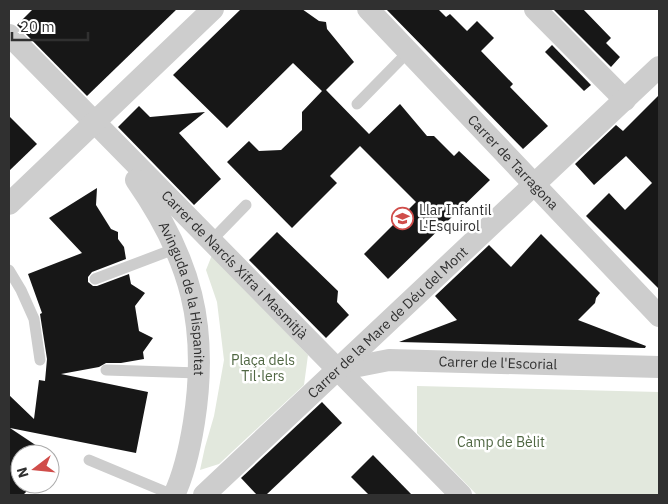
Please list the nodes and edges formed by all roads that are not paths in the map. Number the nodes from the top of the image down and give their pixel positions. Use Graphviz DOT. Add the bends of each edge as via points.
graph roads {
  1 [pos="213,9"];
  2 [pos="368,9"];
  3 [pos="536,9"];
  4 [pos="9,35"];
  5 [pos="409,51"];
  6 [pos="659,67"];
  7 [pos="624,100"];
  8 [pos="357,104"];
  9 [pos="94,122"];
  10 [pos="534,184"];
  11 [pos="9,204"];
  12 [pos="246,205"];
  13 [pos="211,241"];
  14 [pos="177,248"];
  15 [pos="9,270"];
  16 [pos="95,279"];
  17 [pos="659,316"];
  18 [pos="40,360"];
  19 [pos="659,367"];
  20 [pos="106,370"];
  21 [pos="338,370"];
  22 [pos="199,372"];
  23 [pos="89,460"];
  24 [pos="454,493"];
  25 [pos="174,495"];
  26 [pos="204,495"];
  1 -- 9 [label="street"];
  2 -- 5 [label="street, Carrer de Tarragona"];
  3 -- 7 [label="street"];
  4 -- 9 [label="street, Carrer de Narcís Xifra i Masmitjà"];
  5 -- 8 [label="lane"];
  5 -- 10 [label="street, Carrer de Tarragona"];
  6 -- 7 [label="street, Carrer de la Mare de Déu del Mont"];
  7 -- 10 [label="street, Carrer de la Mare de Déu del Mont"];
  9 -- 11 [label="street"];
  9 -- 13 [label="street, Carrer de Narcís Xifra i Masmitjà"];
  9 -- 14 [label="street, Avinguda de la Hispanitat" via="155,208"];
  10 -- 17 [label="street, Carrer de Tarragona"];
  10 -- 21 [label="street, Carrer de la Mare de Déu del Mont"];
  12 -- 13 [label="lane"];
  13 -- 21 [label="street, Carrer de Narcís Xifra i Masmitjà"];
  14 -- 16 [label="lane"];
  14 -- 22 [label="street, Avinguda de la Hispanitat" via="194,304"];
  15 -- 18 [label="lane" via="34,319"];
  19 -- 21 [label="street, Carrer de l'Escorial" via="389,360"];
  20 -- 22 [label="lane"];
  21 -- 24 [label="street, Carrer de Narcís Xifra i Masmitjà"];
  21 -- 26 [label="street, Carrer de la Mare de Déu del Mont"];
  22 -- 25 [label="street, Avinguda de la Hispanitat" via="191,442"];
  23 -- 25 [label="lane"];
}
